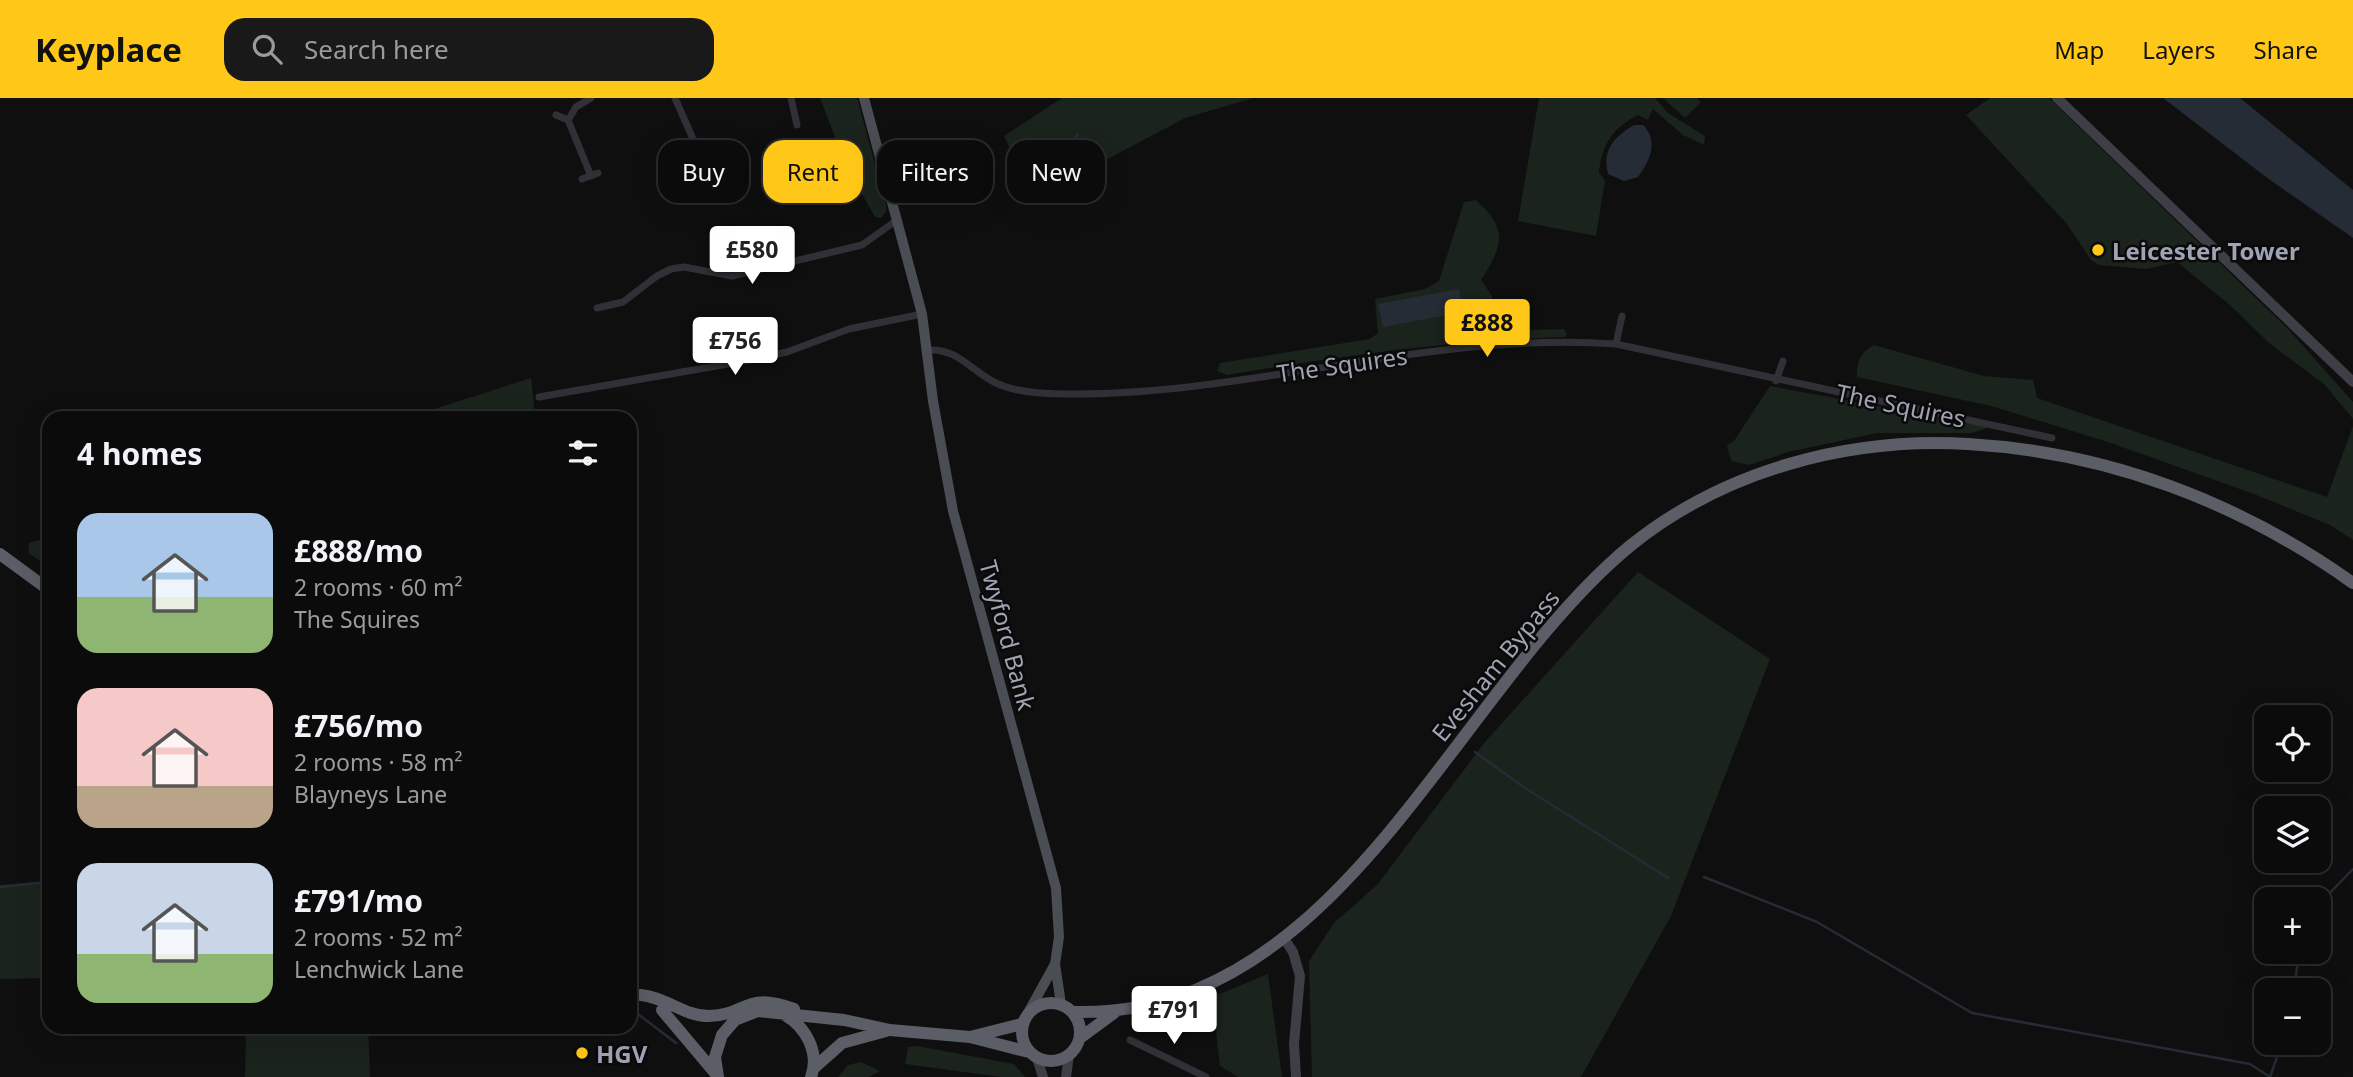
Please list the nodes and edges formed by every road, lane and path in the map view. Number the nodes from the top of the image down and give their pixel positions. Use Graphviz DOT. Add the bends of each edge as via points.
graph roads {
  1 [pos="591,98"];
  2 [pos="676,98"];
  3 [pos="791,98"];
  4 [pos="864,98"];
  5 [pos="2057,98"];
  6 [pos="556,116"];
  7 [pos="568,120"];
  8 [pos="797,125"];
  9 [pos="698,140"];
  10 [pos="582,179"];
  11 [pos="897,220"];
  12 [pos="597,308"];
  13 [pos="922,314"];
  14 [pos="1622,316"];
  15 [pos="1616,344"];
  16 [pos="929,350"];
  17 [pos="1783,361"];
  18 [pos="1776,381"];
  19 [pos="2353,382"];
  20 [pos="539,397"];
  21 [pos="2052,438"];
  22 [pos="0,554"];
  23 [pos="2353,583"];
  24 [pos="42,585"];
  25 [pos="1283,937"];
  26 [pos="1055,964"];
  27 [pos="637,993"];
  28 [pos="641,996"];
  29 [pos="1067,1008"];
  30 [pos="662,1010"];
  31 [pos="781,1013"];
  32 [pos="1114,1013"];
  33 [pos="811,1015"];
  34 [pos="1026,1018"];
  35 [pos="735,1020"];
  36 [pos="890,1030"];
  37 [pos="970,1037"];
  38 [pos="1080,1038"];
  39 [pos="1130,1040"];
  40 [pos="1033,1055"];
  41 [pos="1069,1055"];
  42 [pos="813,1073"];
  43 [pos="717,1076"];
  44 [pos="1043,1077"];
  45 [pos="1066,1077"];
  46 [pos="1206,1077"];
  47 [pos="1296,1077"];
  1 -- 7 [label="street" via="576,107"];
  2 -- 9 [label="street"];
  3 -- 8 [label="street"];
  4 -- 11 [label="main road, Twyford Bank"];
  5 -- 19 [label="main road"];
  6 -- 7 [label="street"];
  7 -- 10 [label="street" via="594,174"];
  11 -- 12 [label="street" via="862,245 825,256 724,277 697,269 671,269 623,302"];
  11 -- 13 [label="main road, Twyford Bank"];
  13 -- 16 [label="main road, Twyford Bank"];
  13 -- 20 [label="street" via="849,328 787,352 745,362"];
  14 -- 15 [label="street"];
  15 -- 16 [label="street, The Squires" via="1483,345 1198,386 1076,394 999,385 955,354"];
  15 -- 18 [label="street, The Squires"];
  16 -- 26 [label="main road, Twyford Bank" via="933,401 953,511 1056,888 1059,937"];
  17 -- 18 [label="street"];
  18 -- 21 [label="street, The Squires"];
  22 -- 24 [label="highway"];
  23 -- 25 [label="highway, Evesham Bypass" via="2252,520 2201,496 2098,463 2032,449 1954,443 1876,446 1802,460 1690,506 1632,545 1586,586 1533,644 1396,826"];
  25 -- 32 [label="highway, Evesham Bypass" via="1198,988"];
  25 -- 47 [label="main road" via="1300,976"];
  26 -- 29 [label="main road, Twyford Bank"];
  26 -- 34 [label="main road, Twyford Bank"];
  27 -- 28 [label="highway"];
  28 -- 30 [label="highway"];
  28 -- 33 [label="highway" via="656,997 699,1015 721,1014 765,1000"];
  29 -- 32 [label="highway, Evesham Bypass"];
  29 -- 34 [label="highway" via="1042,1004"];
  29 -- 38 [label="highway" via="1080,1027"];
  30 -- 35 [label="highway" via="696,1022"];
  30 -- 43 [label="highway"];
  31 -- 33 [label="highway"];
  31 -- 35 [label="highway" via="758,1012"];
  31 -- 42 [label="highway" via="803,1029 810,1041"];
  32 -- 38 [label="highway, Evesham Bypass"];
  33 -- 36 [label="highway"];
  34 -- 37 [label="highway"];
  34 -- 40 [label="highway" via="1022,1038"];
  35 -- 43 [label="highway" via="717,1046"];
  36 -- 37 [label="highway"];
  36 -- 42 [label="highway" via="842,1043"];
  37 -- 40 [label="highway"];
  38 -- 41 [label="highway"];
  39 -- 46 [label="street"];
  40 -- 41 [label="highway" via="1051,1062"];
  40 -- 44 [label="main road"];
  41 -- 45 [label="main road"];
}
